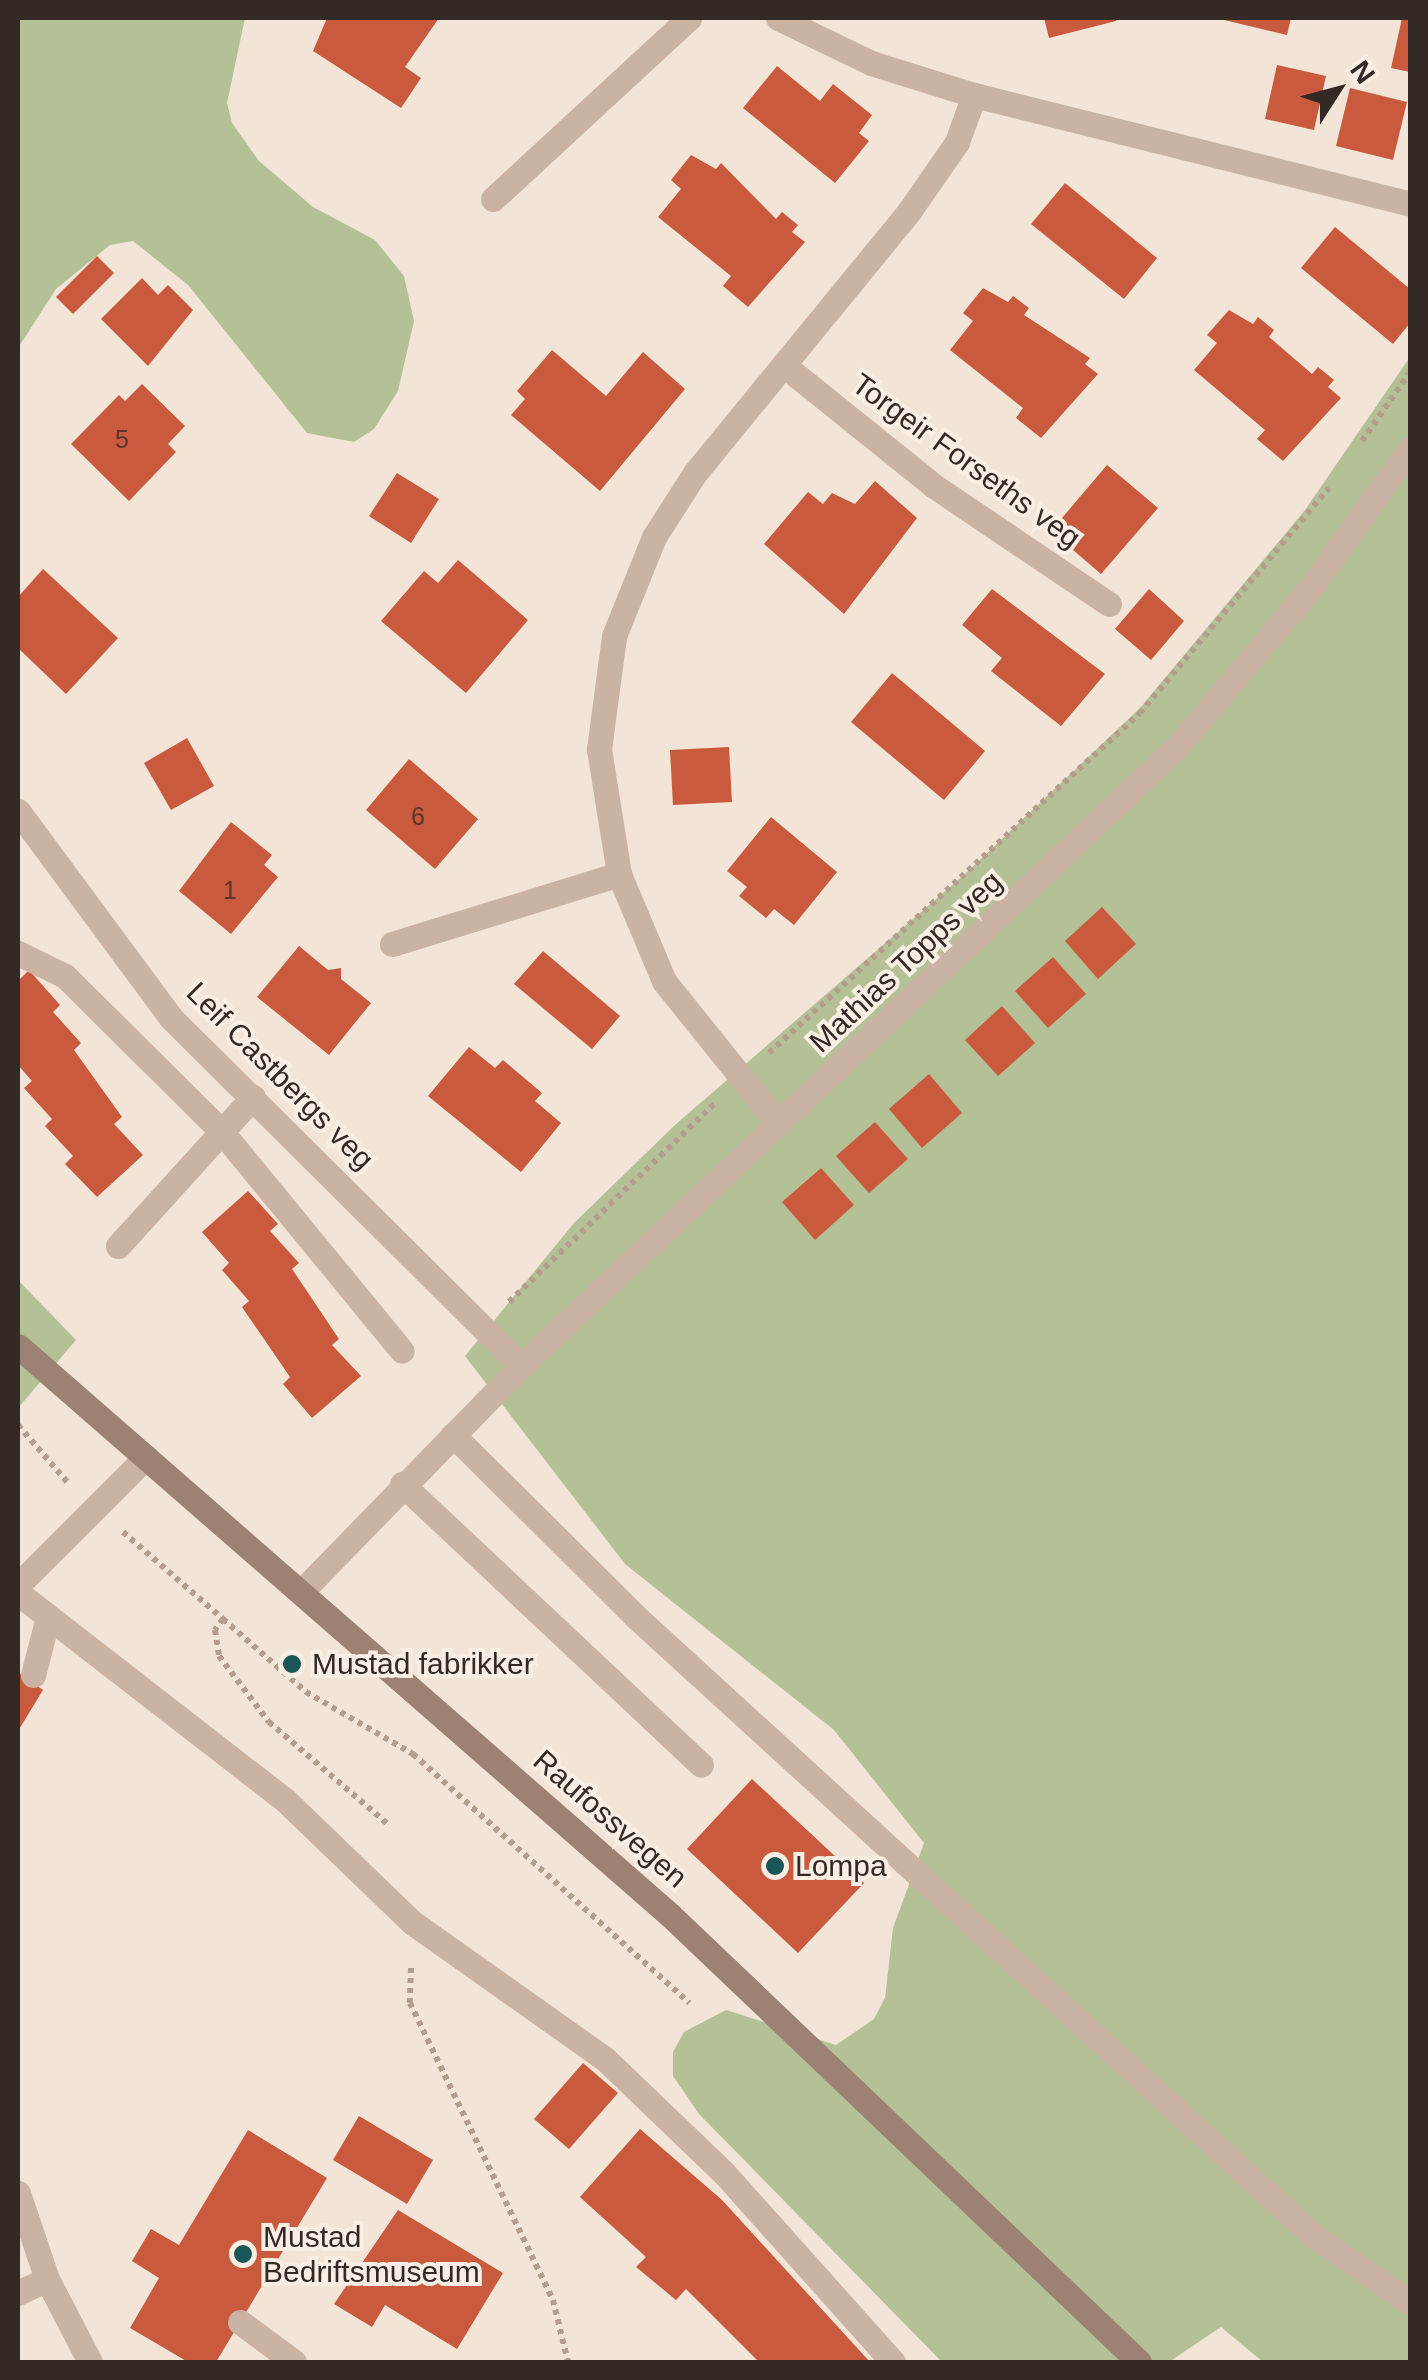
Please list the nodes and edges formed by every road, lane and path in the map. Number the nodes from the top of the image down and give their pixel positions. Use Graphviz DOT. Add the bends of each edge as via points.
graph roads {
  1 [pos="689,18"];
  2 [pos="778,18"];
  3 [pos="974,94"];
  4 [pos="493,199"];
  5 [pos="1410,204"];
  6 [pos="786,367"];
  7 [pos="1410,372"];
  8 [pos="1410,448"];
  9 [pos="1353,454"];
  10 [pos="1342,470"];
  11 [pos="1109,604"];
  12 [pos="18,811"];
  13 [pos="619,874"];
  14 [pos="392,944"];
  15 [pos="18,953"];
  16 [pos="738,1081"];
  17 [pos="253,1097"];
  18 [pos="778,1123"];
  19 [pos="222,1132"];
  20 [pos="118,1246"];
  21 [pos="484,1327"];
  22 [pos="18,1346"];
  23 [pos="402,1350"];
  24 [pos="522,1366"];
  25 [pos="18,1424"];
  26 [pos="454,1435"];
  27 [pos="146,1457"];
  28 [pos="402,1484"];
  29 [pos="99,1510"];
  30 [pos="18,1585"];
  31 [pos="301,1592"];
  32 [pos="18,1593"];
  33 [pos="48,1617"];
  34 [pos="223,1619"];
  35 [pos="33,1675"];
  36 [pos="701,1766"];
  37 [pos="390,1826"];
  38 [pos="413,1923"];
  39 [pos="690,2003"];
  40 [pos="18,2192"];
  41 [pos="47,2279"];
  42 [pos="18,2292"];
  43 [pos="1410,2302"];
  44 [pos="240,2322"];
  45 [pos="90,2362"];
  46 [pos="294,2362"];
  47 [pos="568,2362"];
  48 [pos="894,2362"];
  49 [pos="1138,2362"];
  1 -- 4 [label="street"];
  2 -- 3 [label="street" via="871,63"];
  3 -- 5 [label="street"];
  3 -- 6 [label="street" via="957,142"];
  6 -- 11 [label="street, Torgeir Forseths veg" via="934,486"];
  6 -- 13 [label="street" via="654,536 614,636 599,749"];
  7 -- 9 [label="path"];
  8 -- 18 [label="street, Mathias Topps veg" via="1312,586 1177,747"];
  10 -- 16 [label="path" via="1140,713"];
  12 -- 17 [label="street, Leif Castbergs veg" via="171,1018"];
  13 -- 14 [label="street"];
  13 -- 16 [label="street" via="664,981"];
  15 -- 19 [label="street" via="66,976"];
  16 -- 18 [label="street"];
  16 -- 21 [label="path"];
  17 -- 19 [label="street"];
  17 -- 21 [label="street, Leif Castbergs veg"];
  18 -- 24 [label="street, Mathias Topps veg"];
  19 -- 20 [label="street"];
  19 -- 23 [label="street"];
  21 -- 24 [label="street, Leif Castbergs veg"];
  22 -- 27 [label="main road, Raufossvegen"];
  24 -- 26 [label="street, Mathias Topps veg"];
  25 -- 29 [label="path"];
  26 -- 28 [label="street, Mathias Topps veg"];
  26 -- 43 [label="street" via="635,1616 1315,2237"];
  27 -- 29 [label="street"];
  27 -- 31 [label="main road, Raufossvegen"];
  28 -- 31 [label="street, Mathias Topps veg"];
  28 -- 36 [label="street"];
  29 -- 30 [label="street"];
  29 -- 34 [label="path"];
  31 -- 49 [label="main road, Raufossvegen" via="670,1915"];
  32 -- 33 [label="street"];
  33 -- 35 [label="street"];
  33 -- 38 [label="street" via="284,1800"];
  34 -- 37 [label="path" via="215,1630 218,1656 239,1688"];
  34 -- 39 [label="path" via="306,1692 414,1754"];
  38 -- 47 [label="path" via="410,2003 553,2300"];
  38 -- 48 [label="street" via="604,2058 724,2173"];
  40 -- 41 [label="street"];
  41 -- 42 [label="street"];
  41 -- 45 [label="street"];
  44 -- 46 [label="street"];
}
